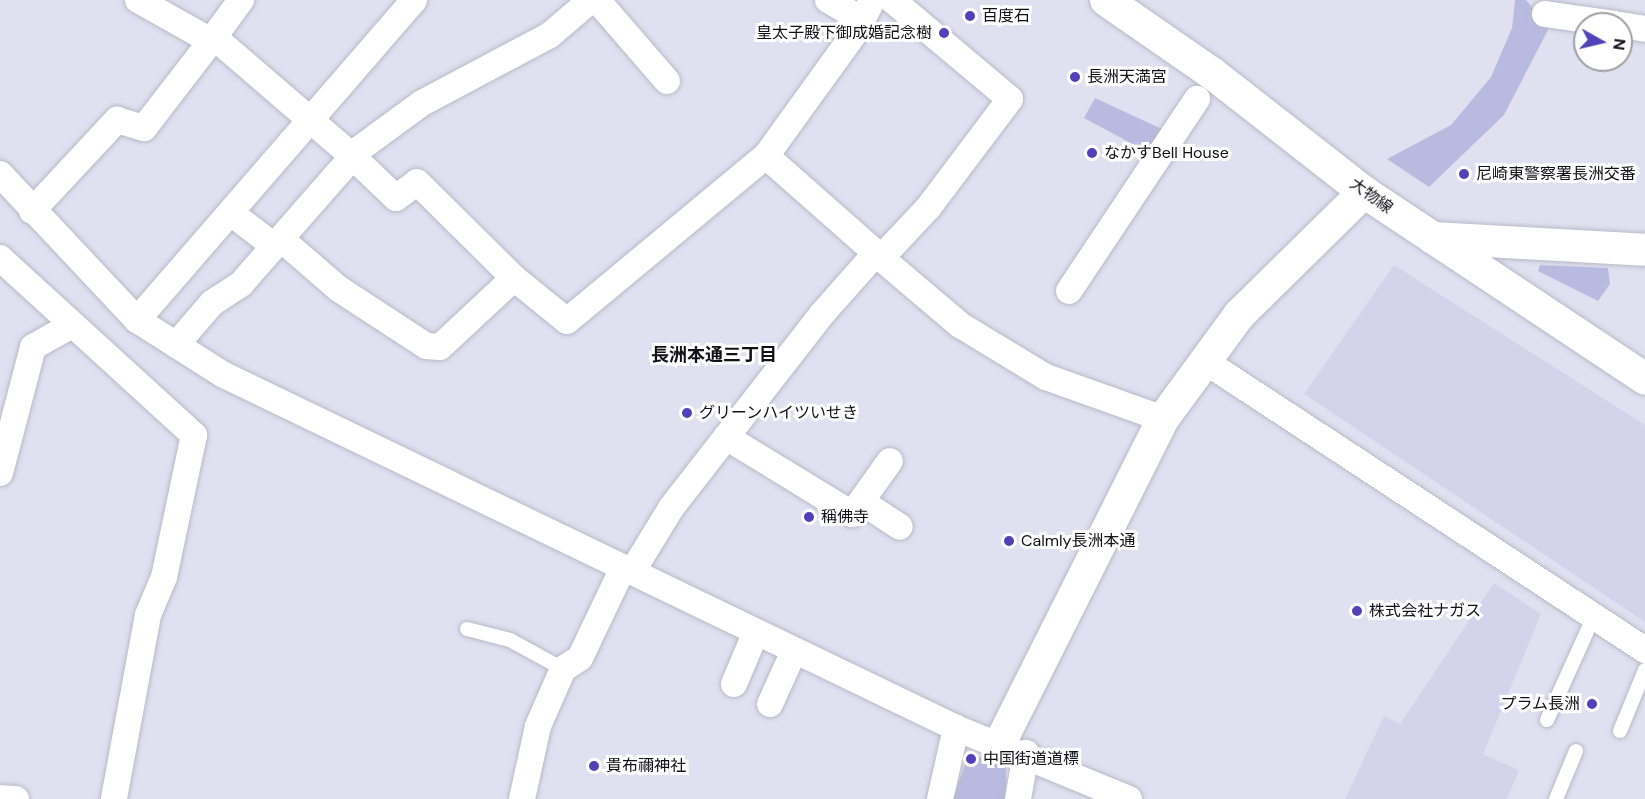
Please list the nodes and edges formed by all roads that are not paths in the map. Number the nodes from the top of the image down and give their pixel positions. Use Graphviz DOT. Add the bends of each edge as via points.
graph roads {
  1 [pos="138,0"];
  2 [pos="242,0"];
  3 [pos="414,0"];
  4 [pos="591,0"];
  5 [pos="597,0"];
  6 [pos="828,0"];
  7 [pos="892,0"];
  8 [pos="1106,0"];
  9 [pos="865,9"];
  10 [pos="1545,14"];
  11 [pos="1573,18"];
  12 [pos="211,40"];
  13 [pos="667,81"];
  14 [pos="1197,99"];
  15 [pos="312,121"];
  16 [pos="351,156"];
  17 [pos="766,156"];
  18 [pos="0,174"];
  19 [pos="1364,192"];
  20 [pos="32,211"];
  21 [pos="231,213"];
  22 [pos="1432,238"];
  23 [pos="277,243"];
  24 [pos="1645,250"];
  25 [pos="878,256"];
  26 [pos="0,258"];
  27 [pos="514,278"];
  28 [pos="1069,291"];
  29 [pos="137,320"];
  30 [pos="72,325"];
  31 [pos="176,345"];
  32 [pos="1203,360"];
  33 [pos="1645,379"];
  34 [pos="1163,419"];
  35 [pos="726,437"];
  36 [pos="890,461"];
  37 [pos="0,473"];
  38 [pos="862,502"];
  39 [pos="900,527"];
  40 [pos="627,570"];
  41 [pos="1594,616"];
  42 [pos="466,629"];
  43 [pos="756,632"];
  44 [pos="1645,650"];
  45 [pos="794,651"];
  46 [pos="563,669"];
  47 [pos="1645,670"];
  48 [pos="734,684"];
  49 [pos="770,704"];
  50 [pos="1547,720"];
  51 [pos="956,728"];
  52 [pos="1620,731"];
  53 [pos="1013,748"];
  54 [pos="1576,751"];
  55 [pos="0,798"];
  56 [pos="16,799"];
  57 [pos="114,799"];
  58 [pos="522,799"];
  59 [pos="940,799"];
  60 [pos="1018,799"];
  61 [pos="1129,799"];
  62 [pos="1556,799"];
  1 -- 12 [label="street"];
  2 -- 12 [label="street"];
  3 -- 15 [label="street"];
  4 -- 16 [label="street" via="550,35 422,103"];
  5 -- 13 [label="street"];
  6 -- 9 [label="street"];
  7 -- 25 [label="street" via="1010,99 961,167"];
  8 -- 19 [label="street, 大物線" via="1180,50"];
  9 -- 17 [label="street" via="859,27"];
  10 -- 11 [label="street"];
  12 -- 15 [label="street" via="222,44"];
  12 -- 20 [label="street" via="144,128 117,120"];
  14 -- 28 [label="street"];
  15 -- 16 [label="street"];
  15 -- 21 [label="street"];
  16 -- 23 [label="street"];
  16 -- 27 [label="street" via="396,198 417,182"];
  17 -- 25 [label="street"];
  17 -- 27 [label="street" via="567,321"];
  18 -- 20 [label="street"];
  19 -- 22 [label="street, 大物線"];
  19 -- 32 [label="street" via="1275,277"];
  20 -- 29 [label="street"];
  21 -- 23 [label="street"];
  21 -- 29 [label="street"];
  22 -- 24 [label="street"];
  22 -- 33 [label="street, 大物線"];
  23 -- 27 [label="street" via="426,346 440,347"];
  23 -- 31 [label="street"];
  25 -- 34 [label="street" via="960,325 1046,377"];
  25 -- 35 [label="street"];
  26 -- 30 [label="street"];
  29 -- 31 [label="street"];
  30 -- 37 [label="street" via="33,347"];
  30 -- 57 [label="street" via="195,435 164,578 148,615"];
  31 -- 40 [label="street" via="274,402"];
  32 -- 34 [label="street"];
  32 -- 41 [label="street"];
  34 -- 53 [label="street"];
  35 -- 38 [label="street" via="852,514"];
  35 -- 40 [label="street"];
  36 -- 38 [label="street"];
  38 -- 39 [label="street"];
  40 -- 43 [label="street"];
  40 -- 46 [label="street" via="580,658"];
  41 -- 44 [label="street"];
  41 -- 50 [label="lane"];
  42 -- 46 [label="lane" via="510,640"];
  43 -- 45 [label="street"];
  43 -- 48 [label="street"];
  45 -- 49 [label="street"];
  45 -- 51 [label="street"];
  46 -- 58 [label="street" via="538,726"];
  47 -- 52 [label="lane"];
  51 -- 53 [label="street"];
  51 -- 59 [label="street"];
  53 -- 60 [label="street"];
  53 -- 61 [label="street"];
  54 -- 62 [label="lane"];
  55 -- 56 [label="street"];
}
